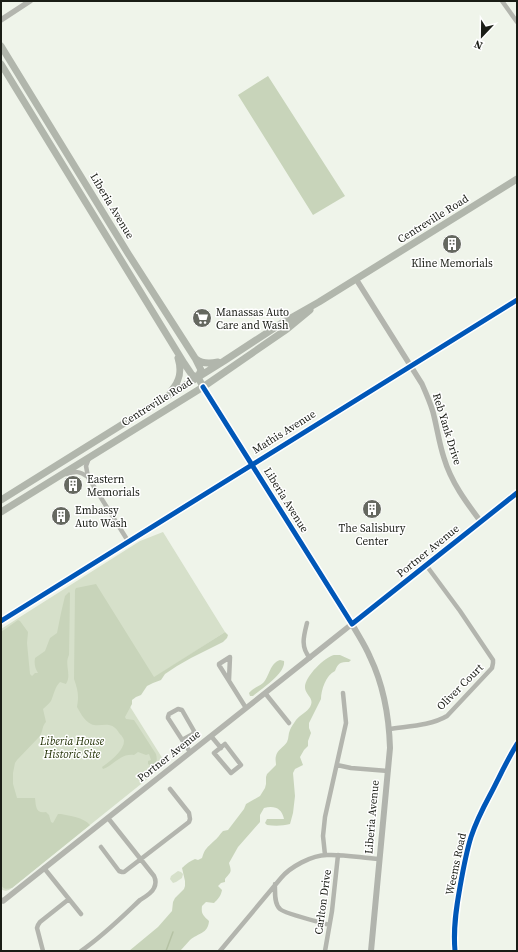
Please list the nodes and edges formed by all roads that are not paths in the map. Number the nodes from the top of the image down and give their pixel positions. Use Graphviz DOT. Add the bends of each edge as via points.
graph roads {
  1 [pos="30,1"];
  2 [pos="502,1"];
  3 [pos="1,20"];
  4 [pos="517,22"];
  5 [pos="1,46"];
  6 [pos="1,64"];
  7 [pos="517,179"];
  8 [pos="356,279"];
  9 [pos="517,300"];
  10 [pos="319,302"];
  11 [pos="175,349"];
  12 [pos="195,358"];
  13 [pos="224,361"];
  14 [pos="411,366"];
  15 [pos="198,377"];
  16 [pos="203,386"];
  17 [pos="168,395"];
  18 [pos="90,457"];
  19 [pos="252,464"];
  20 [pos="58,477"];
  21 [pos="88,478"];
  22 [pos="517,493"];
  23 [pos="1,500"];
  24 [pos="1,512"];
  25 [pos="481,522"];
  26 [pos="128,541"];
  27 [pos="426,565"];
  28 [pos="1,621"];
  29 [pos="307,623"];
  30 [pos="352,624"];
  31 [pos="310,658"];
  32 [pos="229,680"];
  33 [pos="265,693"];
  34 [pos="343,693"];
  35 [pos="246,708"];
  36 [pos="289,722"];
  37 [pos="389,729"];
  38 [pos="211,736"];
  39 [pos="182,740"];
  40 [pos="517,744"];
  41 [pos="221,748"];
  42 [pos="190,752"];
  43 [pos="337,765"];
  44 [pos="388,771"];
  45 [pos="170,789"];
  46 [pos="108,818"];
  47 [pos="100,847"];
  48 [pos="325,855"];
  49 [pos="338,855"];
  50 [pos="140,859"];
  51 [pos="379,859"];
  52 [pos="44,868"];
  53 [pos="275,884"];
  54 [pos="69,899"];
  55 [pos="2,900"];
  56 [pos="81,914"];
  57 [pos="329,925"];
  58 [pos="43,951"];
  59 [pos="81,951"];
  60 [pos="220,951"];
  61 [pos="325,951"];
  62 [pos="370,951"];
  63 [pos="455,951"];
  1 -- 3 [label="street"];
  2 -- 4 [label="street"];
  5 -- 12 [label="highway, Liberia Avenue"];
  6 -- 11 [label="highway, Liberia Avenue"];
  7 -- 8 [label="highway, Centreville Road"];
  8 -- 10 [label="highway, Centreville Road"];
  8 -- 14 [label="street, Reb Yank Drive"];
  9 -- 14 [label="street, Mathis Avenue"];
  10 -- 13 [label="highway, Centreville Road" via="282,322"];
  10 -- 16 [label="highway, Centreville Road" via="287,329"];
  11 -- 15 [label="highway, Liberia Avenue" via="192,375"];
  11 -- 17 [label="highway" via="181,370 177,384"];
  12 -- 13 [label="highway" via="207,364"];
  12 -- 15 [label="highway, Liberia Avenue" via="201,370"];
  13 -- 15 [label="highway, Centreville Road"];
  14 -- 19 [label="street, Mathis Avenue"];
  14 -- 25 [label="street, Reb Yank Drive" via="430,403 451,476 461,495"];
  15 -- 16 [label="highway, Liberia Avenue"];
  15 -- 17 [label="highway, Centreville Road"];
  16 -- 18 [label="highway, Centreville Road"];
  16 -- 19 [label="main road, Liberia Avenue"];
  17 -- 23 [label="highway, Centreville Road"];
  18 -- 20 [label="highway, Centreville Road"];
  18 -- 21 [label="street" via="86,466"];
  19 -- 26 [label="street, Mathis Avenue"];
  19 -- 30 [label="main road, Liberia Avenue"];
  20 -- 21 [label="street" via="76,472"];
  20 -- 24 [label="highway, Centreville Road"];
  21 -- 26 [label="street"];
  22 -- 25 [label="street, Portner Avenue"];
  25 -- 27 [label="street, Portner Avenue"];
  26 -- 28 [label="street, Mathis Avenue"];
  27 -- 30 [label="street, Portner Avenue"];
  27 -- 37 [label="street, Oliver Court" via="493,660 493,666 443,718 429,723"];
  29 -- 31 [label="street" via="303,645"];
  30 -- 31 [label="street, Portner Avenue"];
  30 -- 37 [label="main road, Liberia Avenue" via="376,670 385,697"];
  31 -- 33 [label="street, Portner Avenue"];
  32 -- 32 [label="street" via="231,658 230,657 219,664"];
  32 -- 35 [label="street"];
  33 -- 35 [label="street, Portner Avenue"];
  33 -- 36 [label="street"];
  34 -- 43 [label="street" via="346,723"];
  35 -- 38 [label="street, Portner Avenue"];
  37 -- 44 [label="main road, Liberia Avenue"];
  38 -- 41 [label="street"];
  38 -- 42 [label="street, Portner Avenue"];
  39 -- 39 [label="street" via="168,717 179,709 194,732"];
  39 -- 42 [label="street"];
  40 -- 63 [label="street, Weems Road" via="471,837 456,910"];
  41 -- 41 [label="street" via="225,744 241,765 231,773 214,753"];
  42 -- 46 [label="street, Portner Avenue"];
  43 -- 44 [label="street"];
  43 -- 48 [label="street" via="325,817"];
  44 -- 51 [label="main road, Liberia Avenue"];
  45 -- 50 [label="street" via="189,813 190,819"];
  46 -- 50 [label="street"];
  46 -- 52 [label="street, Portner Avenue"];
  47 -- 50 [label="street" via="122,872"];
  48 -- 49 [label="street"];
  48 -- 53 [label="street" via="292,868"];
  49 -- 51 [label="street"];
  49 -- 57 [label="street, Carlton Drive"];
  50 -- 59 [label="street" via="155,879 154,888 112,927"];
  51 -- 62 [label="main road, Liberia Avenue"];
  52 -- 54 [label="street"];
  52 -- 55 [label="street, Portner Avenue"];
  53 -- 57 [label="street" via="276,902 280,909"];
  53 -- 60 [label="street"];
  54 -- 56 [label="street"];
  54 -- 58 [label="street" via="38,924"];
  57 -- 61 [label="street, Carlton Drive"];
}
